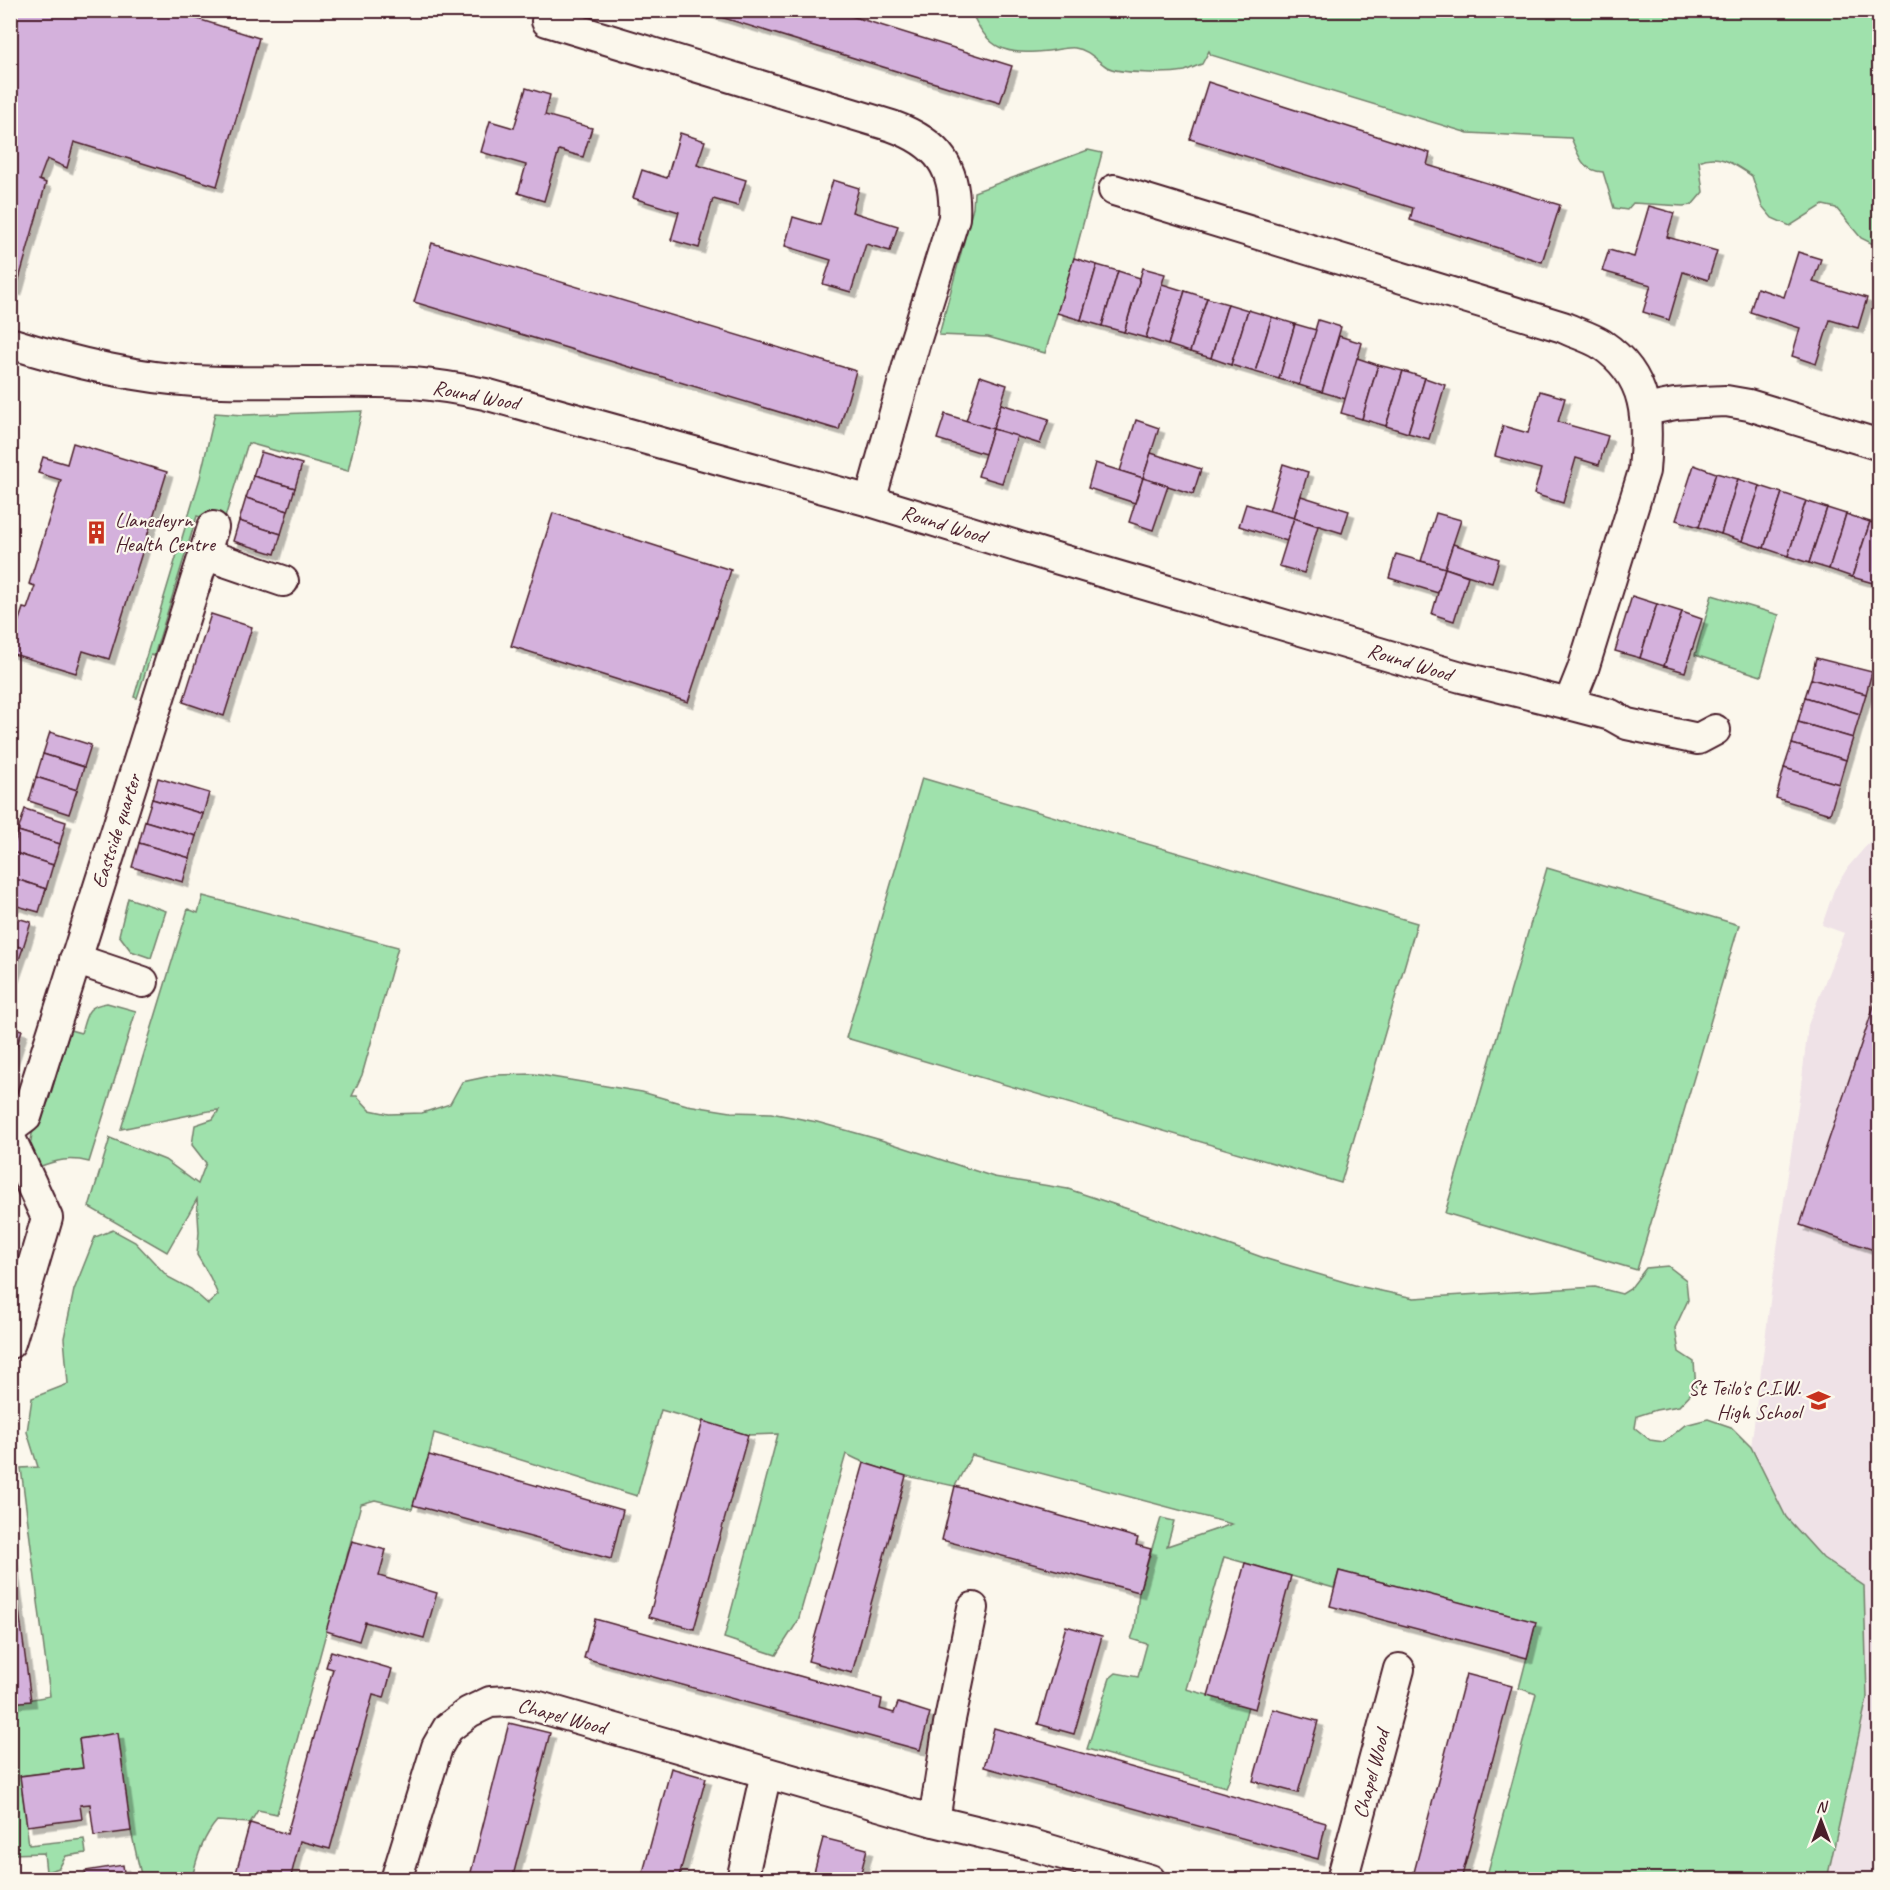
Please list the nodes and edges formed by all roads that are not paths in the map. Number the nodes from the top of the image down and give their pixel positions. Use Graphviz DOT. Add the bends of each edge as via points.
graph roads {
  1 [pos="547,21"];
  2 [pos="1114,190"];
  3 [pos="10,343"];
  4 [pos="1645,410"];
  5 [pos="1880,445"];
  6 [pos="870,501"];
  7 [pos="283,581"];
  8 [pos="1569,704"];
  9 [pos="1715,730"];
  10 [pos="75,959"];
  11 [pos="143,982"];
  12 [pos="10,1129"];
  13 [pos="10,1138"];
  14 [pos="12,1334"];
  15 [pos="973,1608"];
  16 [pos="1399,1669"];
  17 [pos="766,1773"];
  18 [pos="934,1821"];
  19 [pos="396,1880"];
  20 [pos="742,1880"];
  21 [pos="1150,1880"];
  22 [pos="1342,1880"];
  1 -- 6 [label="street" via="891,126 911,133 942,158 952,178 954,218"];
  2 -- 4 [label="street" via="1563,327 1600,343 1620,360 1640,388"];
  3 -- 6 [label="street, Round Wood" via="128,375 202,381 450,387"];
  4 -- 5 [label="street" via="1726,401"];
  4 -- 8 [label="street" via="1644,471"];
  6 -- 8 [label="street, Round Wood" via="1461,678"];
  7 -- 10 [label="street, Eastside quarter" via="209,540"];
  8 -- 9 [label="street, Round Wood" via="1611,715 1627,724 1698,739"];
  10 -- 11 [label="street"];
  10 -- 12 [label="street, Eastside quarter" via="26,1117"];
  13 -- 14 [label="street" via="47,1218"];
  15 -- 18 [label="street"];
  16 -- 22 [label="street, Chapel Wood"];
  17 -- 18 [label="street, Chapel Wood"];
  17 -- 19 [label="street, Chapel Wood" via="539,1707 512,1701 490,1702 448,1728 437,1747"];
  17 -- 20 [label="street"];
  18 -- 21 [label="street, Chapel Wood"];
}
